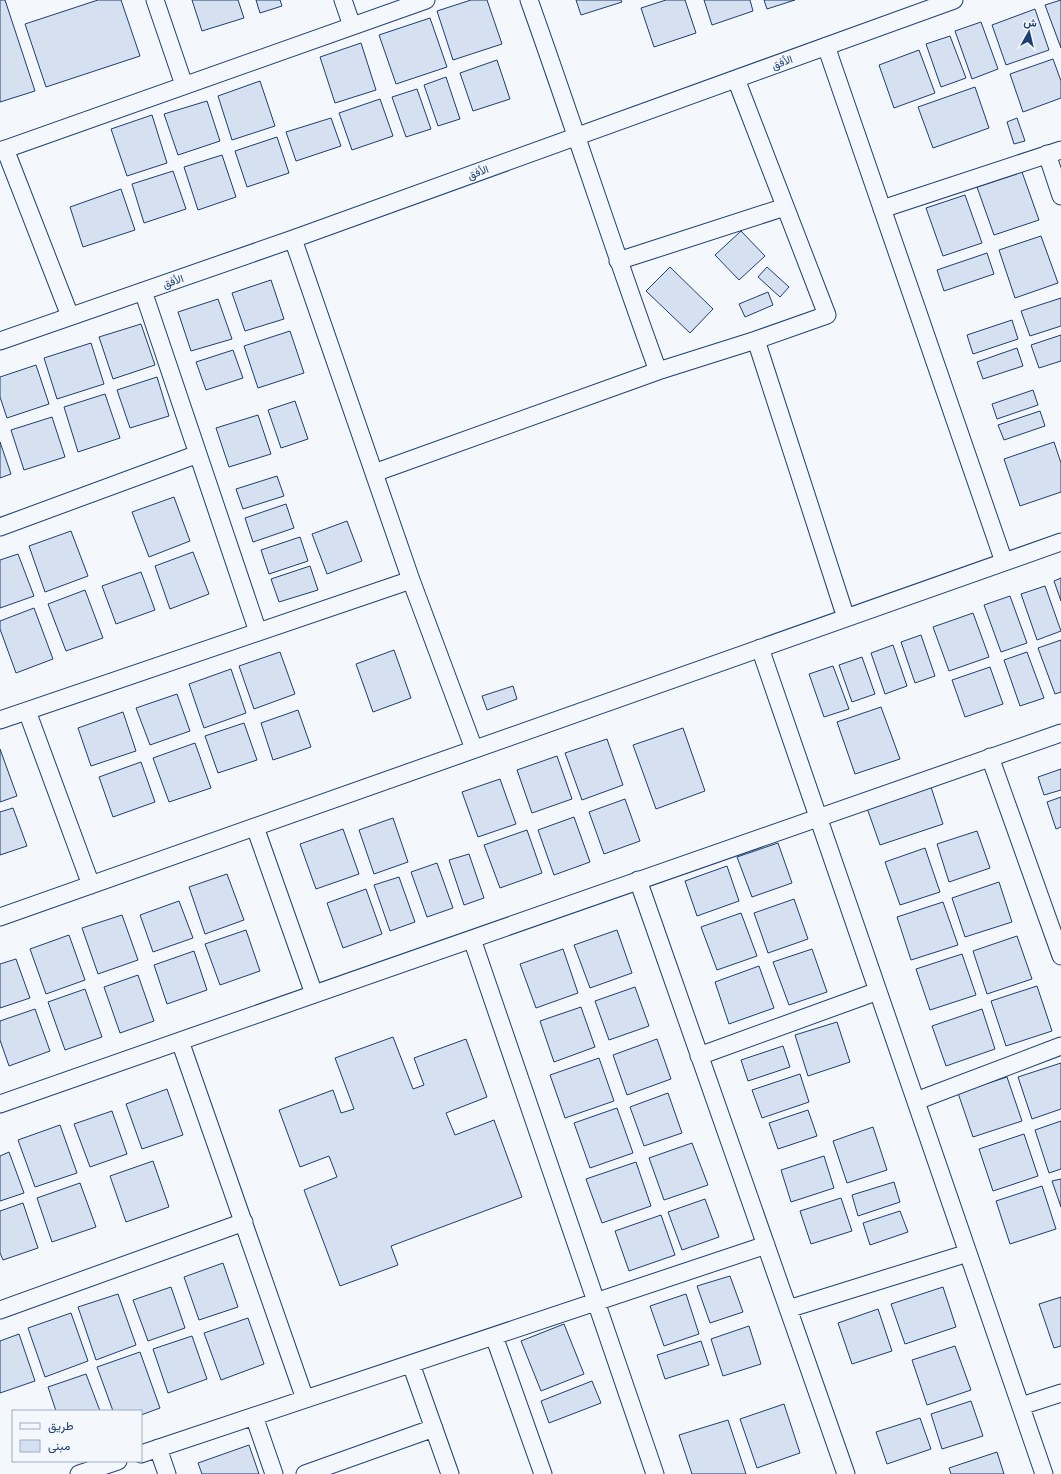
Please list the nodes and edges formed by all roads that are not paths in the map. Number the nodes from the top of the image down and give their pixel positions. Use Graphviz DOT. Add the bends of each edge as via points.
graph roads {
  1 [pos="154,0"];
  2 [pos="343,0"];
  3 [pos="426,0"];
  4 [pos="529,0"];
  5 [pos="954,0"];
  6 [pos="352,26"];
  7 [pos="826,46"];
  8 [pos="736,79"];
  9 [pos="184,85"];
  10 [pos="578,136"];
  11 [pos="3,150"];
  12 [pos="1054,152"];
  13 [pos="1061,196"];
  14 [pos="785,207"];
  15 [pos="882,209"];
  16 [pos="293,239"];
  17 [pos="618,261"];
  18 [pos="143,291"];
  19 [pos="70,316"];
  20 [pos="756,340"];
  21 [pos="0,341"];
  22 [pos="658,371"];
  23 [pos="198,454"];
  24 [pos="374,473"];
  25 [pos="0,527"];
  26 [pos="1061,542"];
  27 [pos="1004,562"];
  28 [pos="411,580"];
  29 [pos="846,618"];
  30 [pos="258,632"];
  31 [pos="760,648"];
  32 [pos="27,711"];
  33 [pos="0,720"];
  34 [pos="1061,732"];
  35 [pos="474,749"];
  36 [pos="990,757"];
  37 [pos="818,817"];
  38 [pos="255,827"];
  39 [pos="638,880"];
  40 [pos="91,885"];
  41 [pos="0,917"];
  42 [pos="472,939"];
  43 [pos="1061,956"];
  44 [pos="878,991"];
  45 [pos="314,994"];
  46 [pos="180,1041"];
  47 [pos="1061,1046"];
  48 [pos="699,1056"];
  49 [pos="916,1101"];
  50 [pos="0,1104"];
  51 [pos="244,1222"];
  52 [pos="766,1245"];
  53 [pos="968,1253"];
  54 [pos="596,1302"];
  55 [pos="788,1309"];
  56 [pos="0,1310"];
  57 [pos="494,1336"];
  58 [pos="411,1364"];
  59 [pos="1061,1393"];
  60 [pos="305,1399"];
  61 [pos="1021,1406"];
  62 [pos="254,1416"];
  63 [pos="434,1428"];
  64 [pos="158,1448"];
  65 [pos="142,1454"];
  66 [pos="115,1462"];
  67 [pos="79,1474"];
  68 [pos="167,1474"];
  69 [pos="274,1474"];
  70 [pos="305,1474"];
  71 [pos="450,1474"];
  72 [pos="543,1474"];
  73 [pos="655,1474"];
  74 [pos="846,1474"];
  75 [pos="1044,1474"];
  1 -- 9 [label="street"];
  2 -- 6 [label="street"];
  3 -- 6 [label="street"];
  4 -- 10 [label="street"];
  5 -- 7 [label="street, الأفق"];
  6 -- 9 [label="street"];
  7 -- 8 [label="street, الأفق"];
  7 -- 15 [label="street"];
  8 -- 10 [label="street, الأفق"];
  8 -- 14 [label="street"];
  9 -- 11 [label="street"];
  10 -- 16 [label="street, الأفق"];
  10 -- 17 [label="street"];
  11 -- 19 [label="street"];
  12 -- 13 [label="street"];
  12 -- 15 [label="street"];
  14 -- 17 [label="street"];
  14 -- 20 [label="street" via="827,315"];
  15 -- 27 [label="street"];
  16 -- 18 [label="street, الأفق"];
  16 -- 24 [label="street"];
  17 -- 22 [label="street"];
  18 -- 19 [label="street, الأفق"];
  18 -- 23 [label="street"];
  19 -- 21 [label="street, الأفق"];
  20 -- 22 [label="street"];
  20 -- 29 [label="street"];
  22 -- 24 [label="street"];
  23 -- 25 [label="street"];
  23 -- 30 [label="street"];
  24 -- 28 [label="street"];
  26 -- 27 [label="street"];
  27 -- 29 [label="street"];
  28 -- 30 [label="street"];
  28 -- 35 [label="street"];
  29 -- 31 [label="street"];
  30 -- 32 [label="street"];
  31 -- 35 [label="street"];
  31 -- 37 [label="street"];
  32 -- 33 [label="street"];
  32 -- 40 [label="street"];
  34 -- 36 [label="street"];
  35 -- 38 [label="street"];
  36 -- 37 [label="street"];
  36 -- 43 [label="street"];
  37 -- 39 [label="street"];
  37 -- 44 [label="street"];
  38 -- 40 [label="street"];
  38 -- 45 [label="street"];
  39 -- 42 [label="street"];
  39 -- 48 [label="street"];
  40 -- 41 [label="street"];
  42 -- 45 [label="street"];
  42 -- 54 [label="street"];
  44 -- 48 [label="street"];
  44 -- 49 [label="street"];
  45 -- 46 [label="street"];
  46 -- 50 [label="street"];
  46 -- 51 [label="street"];
  47 -- 49 [label="street"];
  48 -- 52 [label="street"];
  49 -- 53 [label="street"];
  51 -- 56 [label="street"];
  51 -- 60 [label="street"];
  52 -- 54 [label="street"];
  52 -- 55 [label="street"];
  53 -- 55 [label="street"];
  53 -- 61 [label="street"];
  54 -- 57 [label="street"];
  54 -- 73 [label="street"];
  55 -- 74 [label="street"];
  57 -- 58 [label="street"];
  57 -- 72 [label="street"];
  58 -- 60 [label="street"];
  58 -- 63 [label="street"];
  59 -- 61 [label="street"];
  60 -- 62 [label="street"];
  61 -- 75 [label="street"];
  62 -- 64 [label="street"];
  62 -- 69 [label="street"];
  63 -- 70 [label="street"];
  63 -- 71 [label="street"];
  64 -- 65 [label="street"];
  64 -- 68 [label="street"];
  66 -- 67 [label="street"];
}
